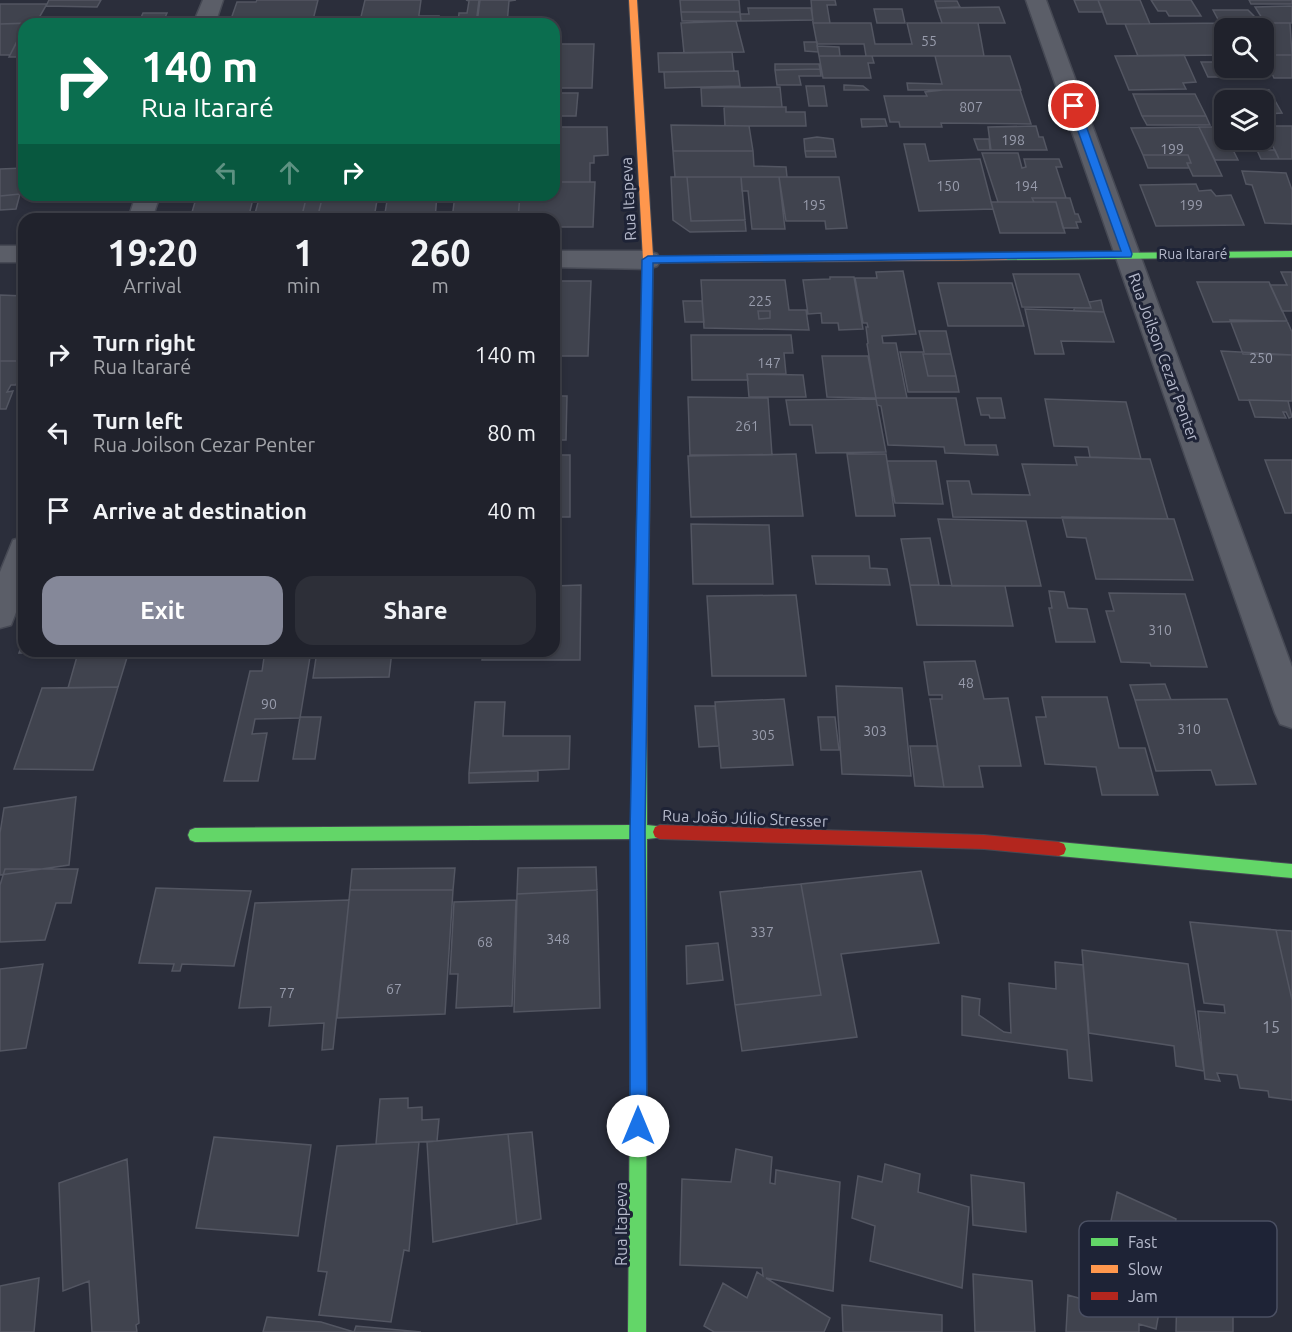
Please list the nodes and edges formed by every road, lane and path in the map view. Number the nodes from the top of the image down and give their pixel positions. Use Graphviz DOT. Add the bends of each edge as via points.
graph roads {
  1 [pos="213,0"];
  2 [pos="633,0"];
  3 [pos="1036,0"];
  4 [pos="206,18"];
  5 [pos="0,254"];
  6 [pos="18,254"];
  7 [pos="1127,254"];
  8 [pos="1292,254"];
  9 [pos="560,259"];
  10 [pos="648,260"];
  11 [pos="18,566"];
  12 [pos="0,615"];
  13 [pos="1292,713"];
  14 [pos="638,831"];
  15 [pos="195,835"];
  16 [pos="1292,871"];
  17 [pos="638,1332"];
  1 -- 4 [label="street"];
  2 -- 10 [label="street, Rua Itapeva"];
  3 -- 7 [label="street, Rua Joilson Cezar Penter"];
  5 -- 6 [label="street"];
  7 -- 8 [label="street, Rua Itararé"];
  7 -- 10 [label="street, Rua Itararé"];
  7 -- 13 [label="street, Rua Joilson Cezar Penter"];
  9 -- 10 [label="street, Rua Itararé"];
  10 -- 14 [label="street, Rua Itapeva"];
  11 -- 12 [label="street"];
  14 -- 15 [label="street, Rua João Júlio Stresser"];
  14 -- 16 [label="street, Rua João Júlio Stresser" via="984,842"];
  14 -- 17 [label="street, Rua Itapeva"];
}
